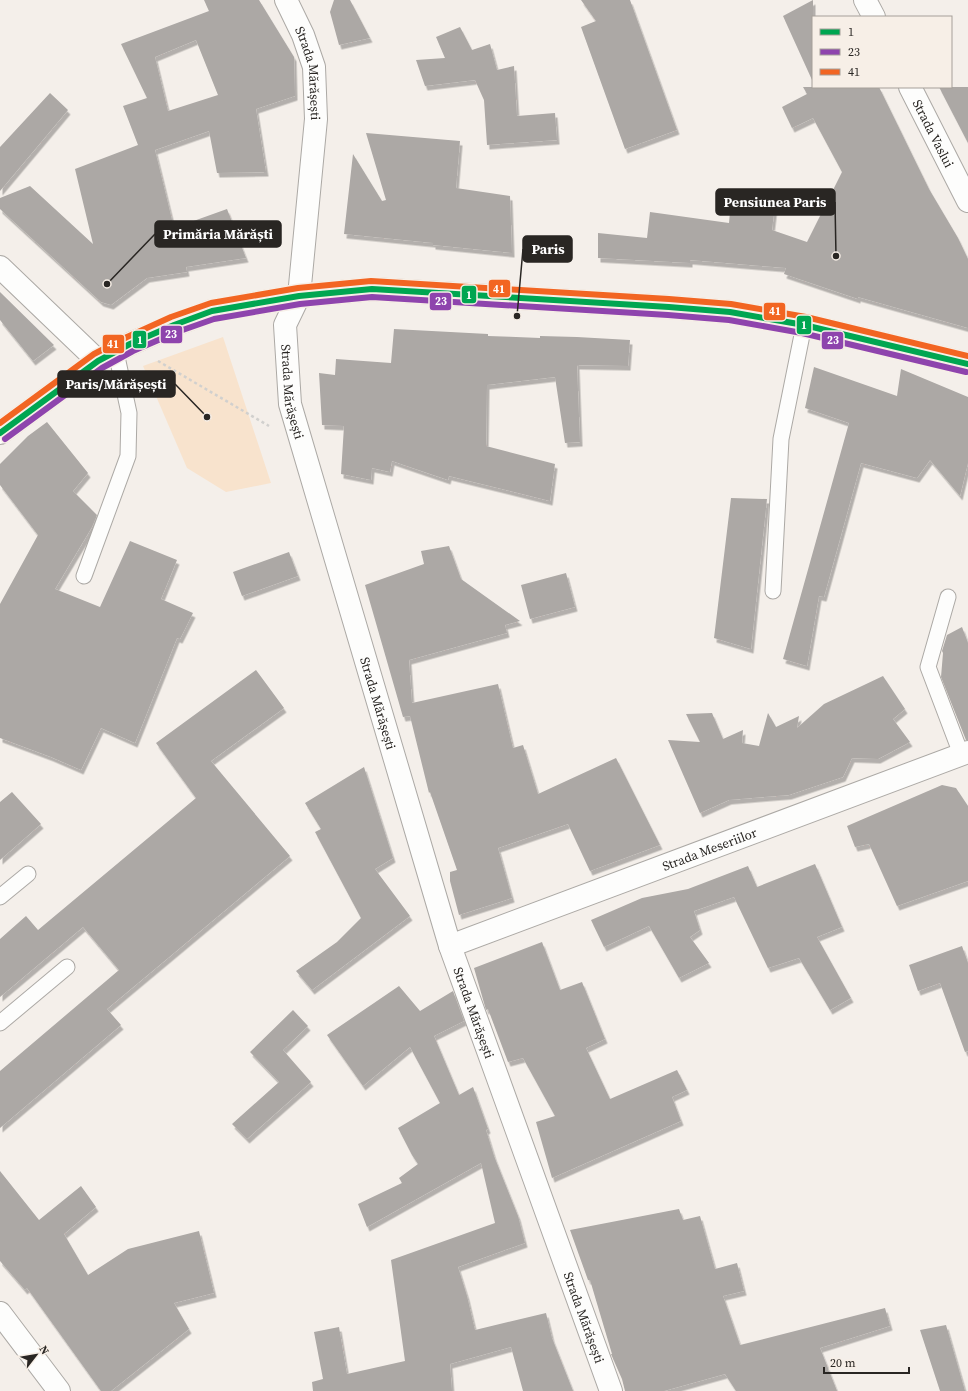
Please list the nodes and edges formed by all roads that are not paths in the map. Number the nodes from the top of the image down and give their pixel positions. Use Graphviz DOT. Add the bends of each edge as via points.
graph roads {
  1 [pos="287,0"];
  2 [pos="865,0"];
  3 [pos="873,16"];
  4 [pos="911,88"];
  5 [pos="968,201"];
  6 [pos="0,267"];
  7 [pos="299,296"];
  8 [pos="804,325"];
  9 [pos="114,352"];
  10 [pos="968,364"];
  11 [pos="0,433"];
  12 [pos="84,576"];
  13 [pos="773,591"];
  14 [pos="948,596"];
  15 [pos="965,753"];
  16 [pos="28,874"];
  17 [pos="0,897"];
  18 [pos="450,946"];
  19 [pos="67,967"];
  20 [pos="0,1023"];
  21 [pos="0,1313"];
  22 [pos="59,1391"];
  23 [pos="612,1391"];
  1 -- 7 [label="street, Strada Mărășești" via="304,35 314,67 316,119"];
  2 -- 3 [label="street"];
  4 -- 5 [label="street, Strada Vaslui"];
  6 -- 9 [label="street"];
  7 -- 8 [label="street" via="372,289 723,311"];
  7 -- 9 [label="street" via="212,312 174,325"];
  7 -- 18 [label="street, Strada Mărășești" via="285,325 290,404"];
  8 -- 10 [label="street"];
  8 -- 13 [label="lane" via="781,439"];
  9 -- 11 [label="street"];
  9 -- 12 [label="lane" via="129,413 128,456"];
  14 -- 15 [label="lane" via="928,667"];
  15 -- 18 [label="street, Strada Meseriilor"];
  16 -- 17 [label="lane"];
  18 -- 23 [label="street, Strada Mărășești"];
  19 -- 20 [label="lane"];
  21 -- 22 [label="street"];
}
